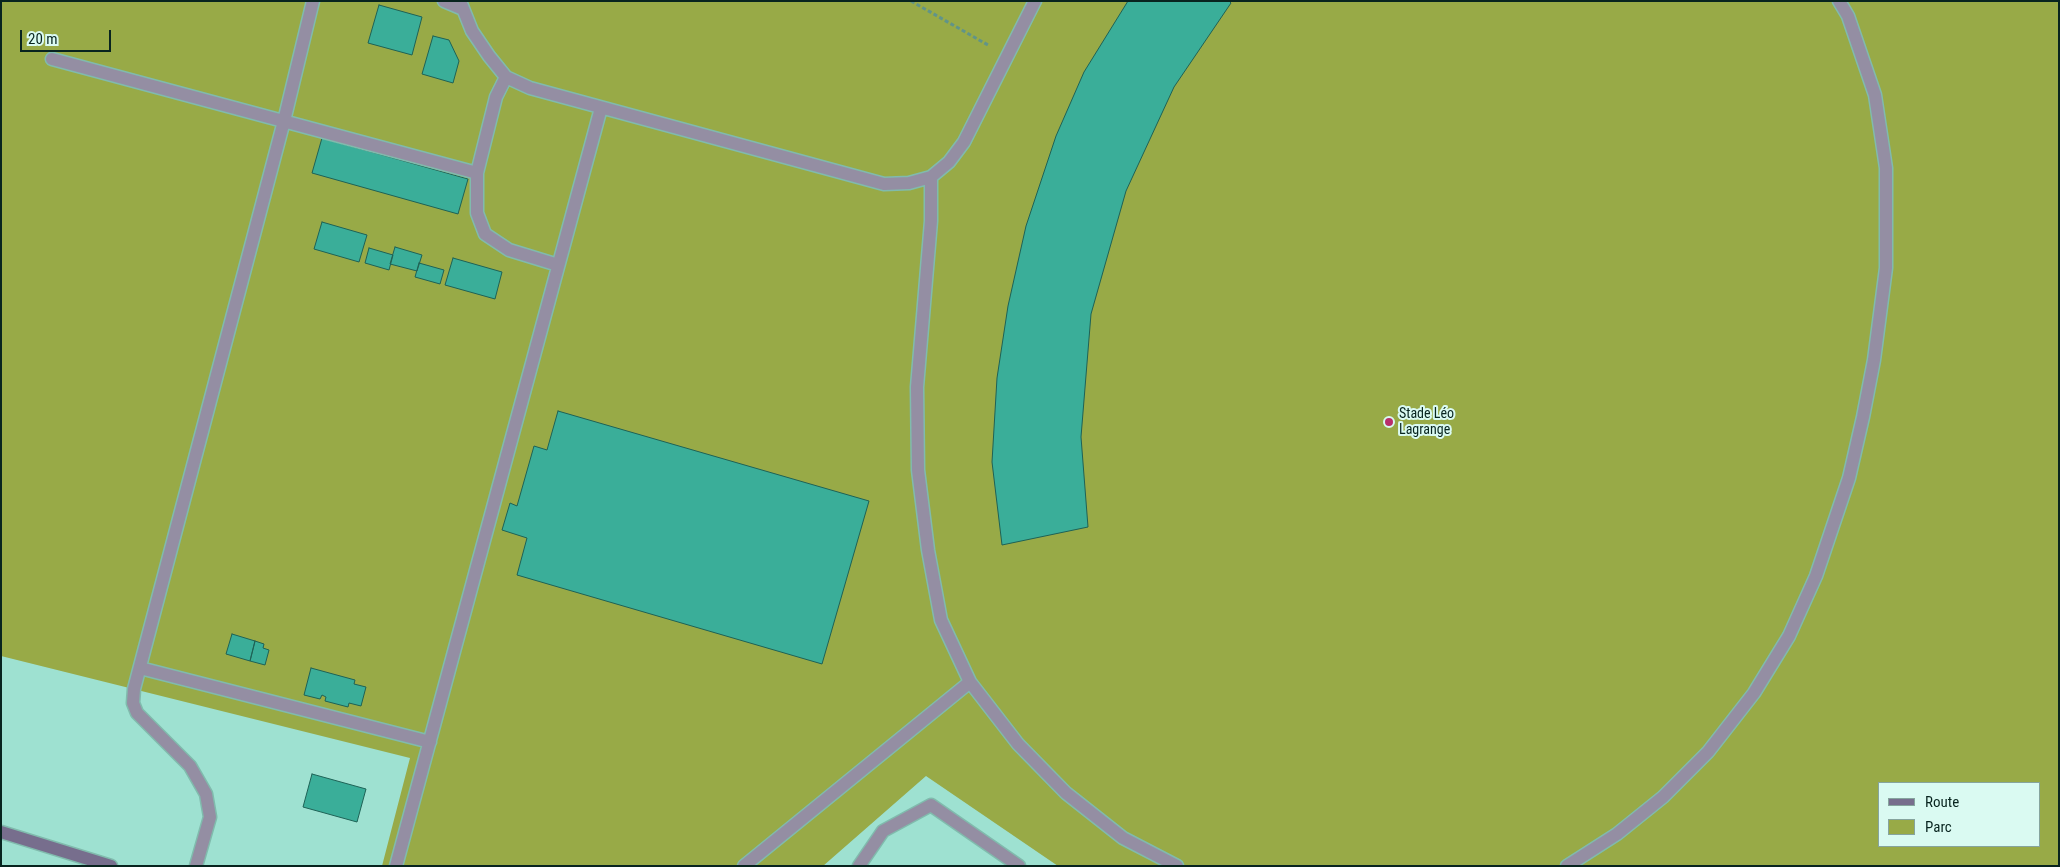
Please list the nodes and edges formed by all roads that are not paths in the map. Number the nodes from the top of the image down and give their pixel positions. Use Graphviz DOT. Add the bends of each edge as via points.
graph roads {
  1 [pos="313,1"];
  2 [pos="444,1"];
  3 [pos="1035,1"];
  4 [pos="1839,1"];
  5 [pos="461,5"];
  6 [pos="52,59"];
  7 [pos="506,77"];
  8 [pos="601,108"];
  9 [pos="284,121"];
  10 [pos="477,173"];
  11 [pos="931,177"];
  12 [pos="558,264"];
  13 [pos="140,668"];
  14 [pos="970,682"];
  15 [pos="430,742"];
  16 [pos="1,832"];
  17 [pos="111,866"];
  18 [pos="196,866"];
  19 [pos="396,866"];
  20 [pos="744,866"];
  21 [pos="859,866"];
  22 [pos="1020,866"];
  23 [pos="1177,866"];
  24 [pos="1567,866"];
  1 -- 9 [label="lane"];
  2 -- 5 [label="lane"];
  3 -- 11 [label="lane" via="964,142 949,162"];
  4 -- 24 [label="lane" via="1848,16 1875,95 1886,168 1886,268 1864,417 1848,478 1812,584 1789,636 1754,693 1708,752 1663,797 1617,834"];
  5 -- 7 [label="lane" via="472,31"];
  6 -- 9 [label="lane"];
  7 -- 8 [label="lane" via="530,88"];
  7 -- 10 [label="lane" via="496,97"];
  8 -- 11 [label="lane" via="884,184 909,183"];
  8 -- 12 [label="lane"];
  9 -- 10 [label="lane"];
  9 -- 13 [label="lane"];
  10 -- 12 [label="lane" via="477,213 485,234 509,250"];
  11 -- 14 [label="lane" via="931,230 917,387 918,470 941,620"];
  12 -- 15 [label="lane"];
  13 -- 15 [label="lane"];
  13 -- 18 [label="lane" via="133,703 137,714 190,766 206,794 210,817"];
  14 -- 20 [label="lane"];
  14 -- 23 [label="lane" via="1018,744 1066,793 1123,838"];
  15 -- 19 [label="lane"];
  16 -- 17 [label="main road"];
  21 -- 22 [label="lane" via="883,831 930,805"];
}
